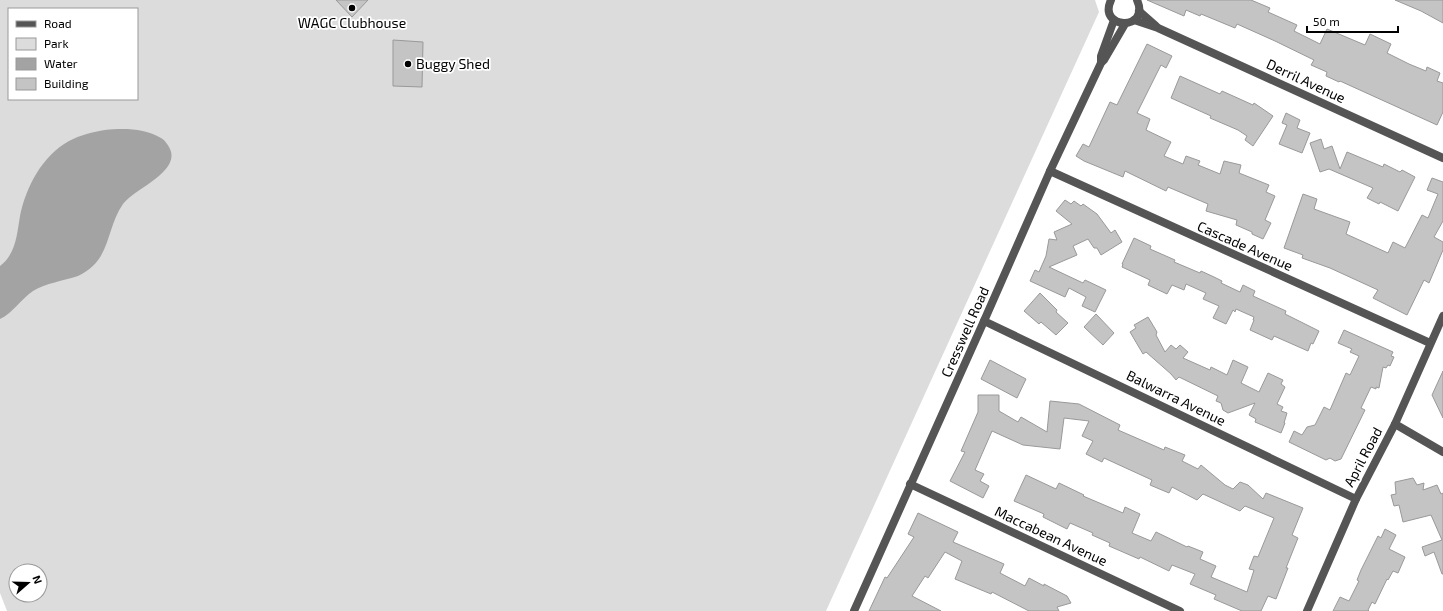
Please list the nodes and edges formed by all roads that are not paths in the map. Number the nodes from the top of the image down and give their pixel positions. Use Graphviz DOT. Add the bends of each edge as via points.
graph roads {
  1 [pos="1110,0"];
  2 [pos="1137,0"];
  3 [pos="1139,11"];
  4 [pos="1114,20"];
  5 [pos="1134,20"];
  6 [pos="1125,24"];
  7 [pos="1158,28"];
  8 [pos="1101,63"];
  9 [pos="1443,158"];
  10 [pos="1050,171"];
  11 [pos="1443,316"];
  12 [pos="984,321"];
  13 [pos="1430,343"];
  14 [pos="1395,424"];
  15 [pos="1443,452"];
  16 [pos="910,484"];
  17 [pos="1356,499"];
  18 [pos="854,611"];
  19 [pos="1180,611"];
  20 [pos="1307,611"];
  1 -- 4 [label="street" via="1109,13"];
  2 -- 3 [label="street"];
  3 -- 5 [label="street"];
  3 -- 7 [label="street, Derril Avenue"];
  4 -- 6 [label="street"];
  4 -- 8 [label="street, Cresswell Road" via="1101,56"];
  5 -- 6 [label="street"];
  5 -- 7 [label="street, Derril Avenue"];
  6 -- 8 [label="street, Cresswell Road"];
  7 -- 9 [label="street, Derril Avenue"];
  8 -- 10 [label="street, Cresswell Road"];
  10 -- 12 [label="street, Cresswell Road"];
  10 -- 13 [label="street, Cascade Avenue"];
  11 -- 13 [label="street, April Road"];
  12 -- 16 [label="street, Cresswell Road"];
  12 -- 17 [label="street, Balwarra Avenue"];
  13 -- 14 [label="street, April Road"];
  14 -- 15 [label="street"];
  14 -- 17 [label="street, April Road"];
  16 -- 18 [label="street, Cresswell Road"];
  16 -- 19 [label="street, Maccabean Avenue"];
  17 -- 20 [label="street, April Road"];
}
